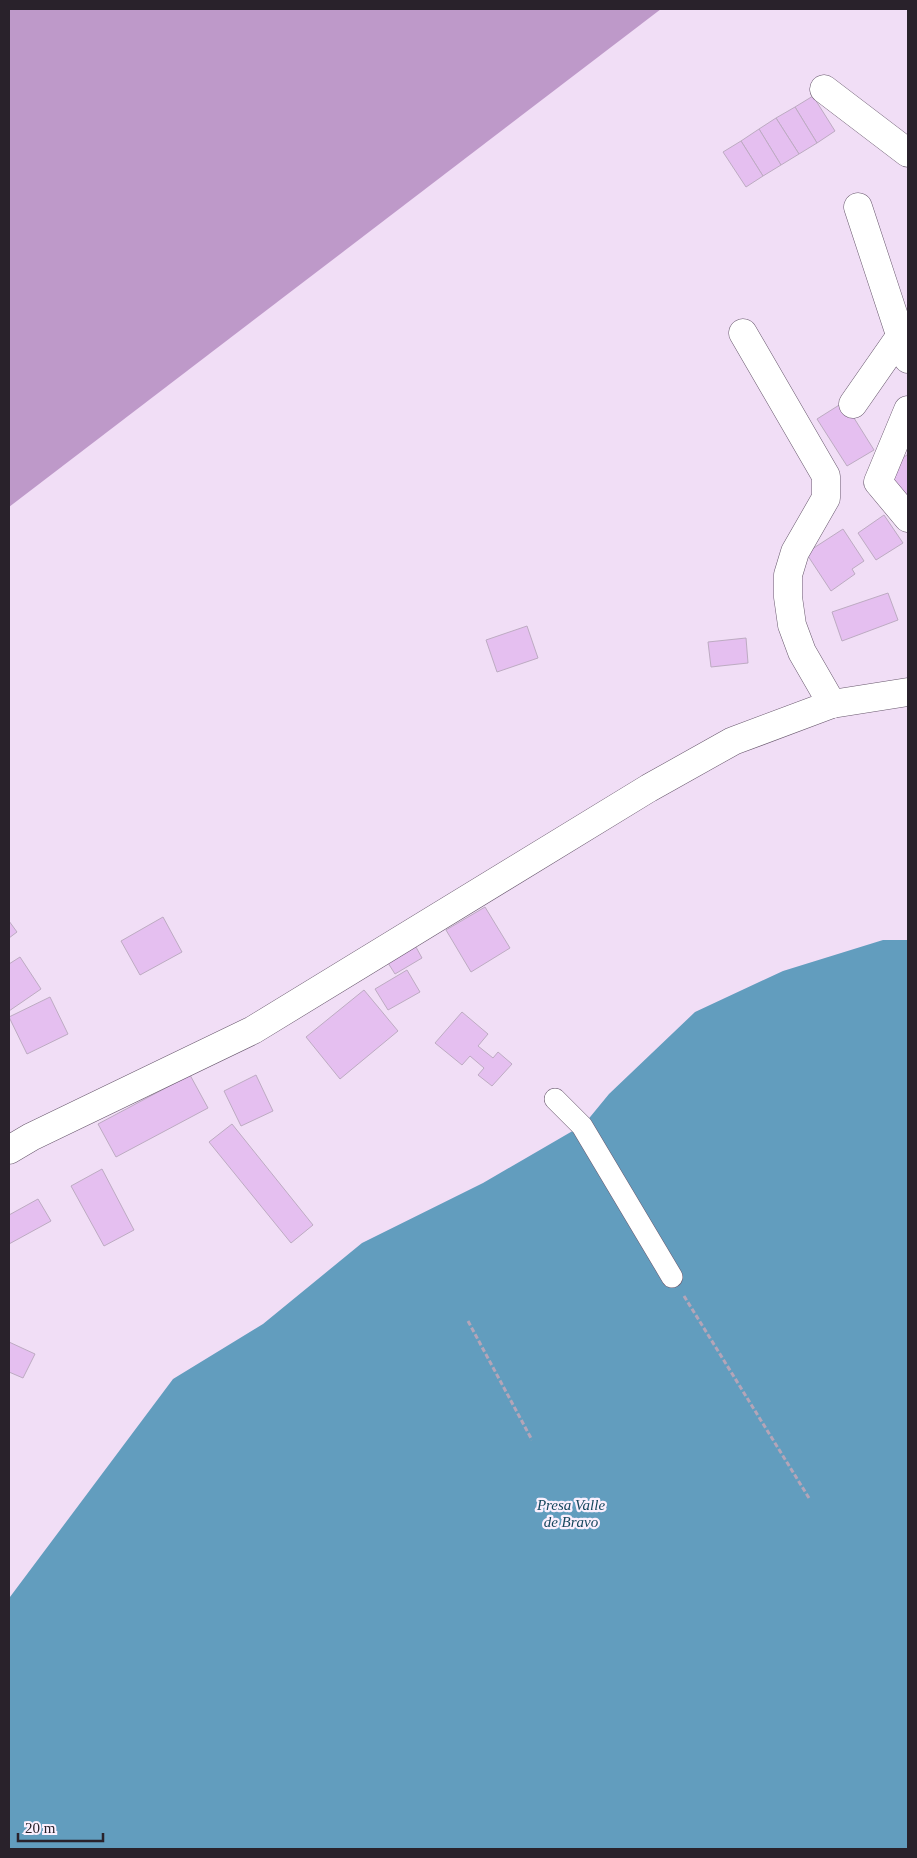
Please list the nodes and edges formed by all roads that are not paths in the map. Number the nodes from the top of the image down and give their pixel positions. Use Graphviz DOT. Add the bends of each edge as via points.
graph roads {
  1 [pos="824,89"];
  2 [pos="908,153"];
  3 [pos="858,207"];
  4 [pos="743,333"];
  5 [pos="905,340"];
  6 [pos="853,404"];
  7 [pos="908,410"];
  8 [pos="908,518"];
  9 [pos="908,692"];
  10 [pos="832,704"];
  11 [pos="555,1099"];
  12 [pos="9,1150"];
  13 [pos="672,1276"];
  1 -- 2 [label="main road"];
  3 -- 5 [label="main road"];
  4 -- 10 [label="main road" via="826,476 826,498 795,552 788,575 788,597 792,625 802,652"];
  5 -- 6 [label="main road"];
  7 -- 8 [label="main road" via="878,482"];
  9 -- 10 [label="main road"];
  10 -- 12 [label="main road" via="733,741 649,788 253,1030 31,1136"];
  11 -- 13 [label="street" via="582,1126"];
}
